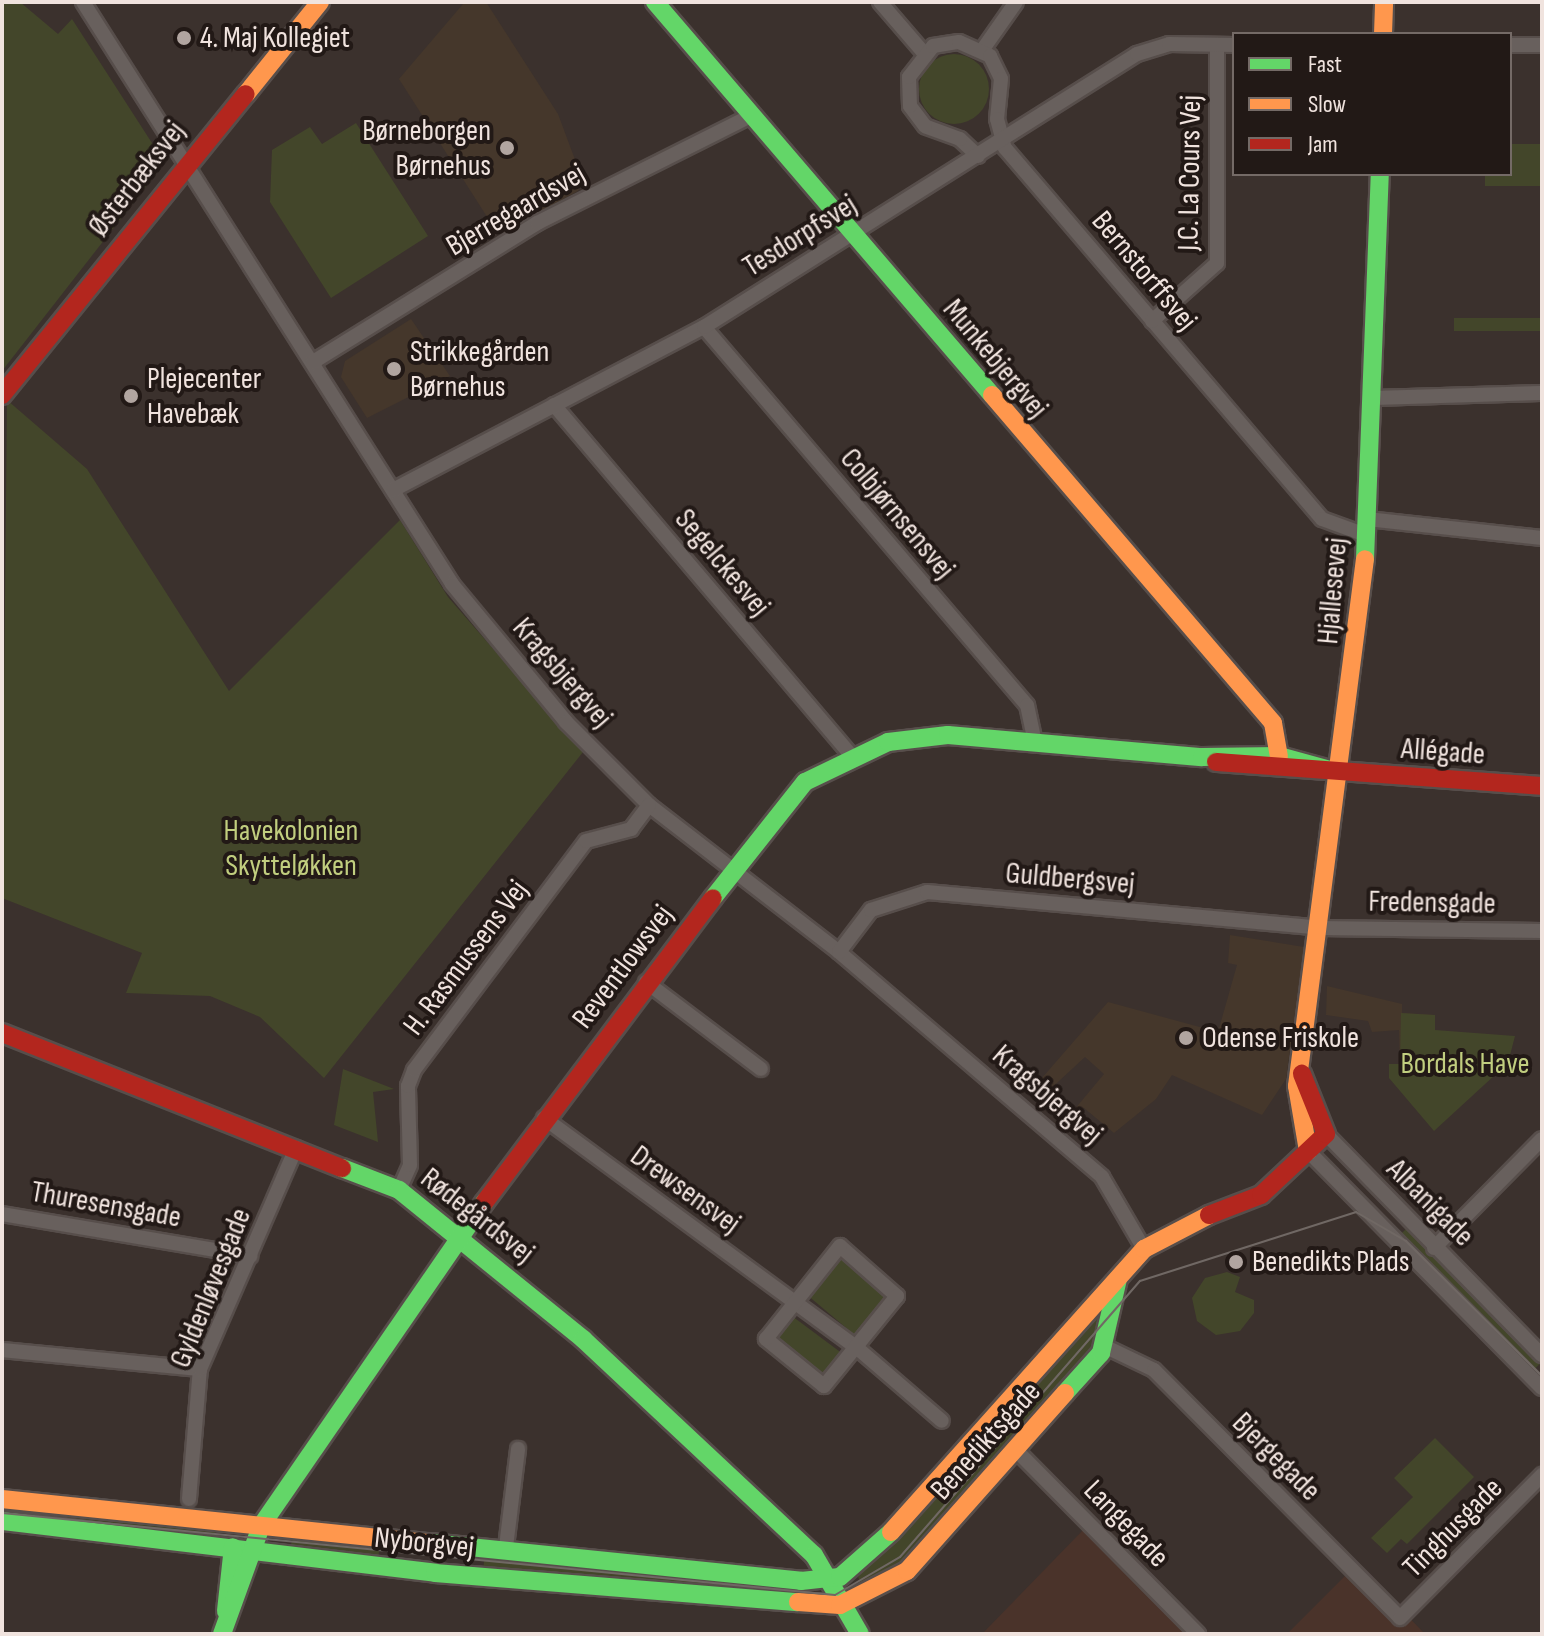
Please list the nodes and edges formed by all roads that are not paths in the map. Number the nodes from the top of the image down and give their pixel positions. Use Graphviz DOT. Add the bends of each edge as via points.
graph roads {
  1 [pos="83,2"];
  2 [pos="320,2"];
  3 [pos="655,2"];
  4 [pos="880,2"];
  5 [pos="1016,2"];
  6 [pos="1384,2"];
  7 [pos="1383,32"];
  8 [pos="1217,45"];
  9 [pos="1232,45"];
  10 [pos="1512,45"];
  11 [pos="1542,45"];
  12 [pos="983,49"];
  13 [pos="923,52"];
  14 [pos="751,116"];
  15 [pos="1004,140"];
  16 [pos="978,156"];
  17 [pos="186,161"];
  18 [pos="1380,176"];
  19 [pos="854,233"];
  20 [pos="1152,321"];
  21 [pos="704,327"];
  22 [pos="313,362"];
  23 [pos="1542,393"];
  24 [pos="2,395"];
  25 [pos="1372,398"];
  26 [pos="554,405"];
  27 [pos="393,490"];
  28 [pos="1367,527"];
  29 [pos="1542,538"];
  30 [pos="1035,743"];
  31 [pos="851,755"];
  32 [pos="1279,756"];
  33 [pos="1202,757"];
  34 [pos="1341,773"];
  35 [pos="1542,786"];
  36 [pos="649,805"];
  37 [pos="732,869"];
  38 [pos="1320,928"];
  39 [pos="1542,931"];
  40 [pos="839,952"];
  41 [pos="646,982"];
  42 [pos="1310,1010"];
  43 [pos="2,1033"];
  44 [pos="761,1069"];
  45 [pos="1302,1074"];
  46 [pos="544,1118"];
  47 [pos="1326,1134"];
  48 [pos="1542,1139"];
  49 [pos="296,1148"];
  50 [pos="1308,1151"];
  51 [pos="399,1190"];
  52 [pos="2,1214"];
  53 [pos="456,1236"];
  54 [pos="1434,1248"];
  55 [pos="1144,1249"];
  56 [pos="250,1256"];
  57 [pos="1121,1273"];
  58 [pos="796,1303"];
  59 [pos="1104,1346"];
  60 [pos="856,1347"];
  61 [pos="2,1350"];
  62 [pos="1542,1355"];
  63 [pos="200,1369"];
  64 [pos="1542,1388"];
  65 [pos="942,1421"];
  66 [pos="518,1449"];
  67 [pos="1016,1450"];
  68 [pos="1542,1475"];
  69 [pos="2,1499"];
  70 [pos="189,1499"];
  71 [pos="2,1521"];
  72 [pos="261,1526"];
  73 [pos="506,1547"];
  74 [pos="242,1548"];
  75 [pos="828,1580"];
  76 [pos="840,1605"];
  77 [pos="1400,1618"];
  78 [pos="222,1634"];
  79 [pos="860,1634"];
  80 [pos="1198,1634"];
  1 -- 17 [label="street, Kragsbjergvej"];
  2 -- 17 [label="street, Østerbæksvej"];
  3 -- 14 [label="street, Munkebjergvej"];
  4 -- 13 [label="street"];
  5 -- 12 [label="street"];
  6 -- 7 [label="street"];
  8 -- 9 [label="street, Tesdorpfsvej"];
  8 -- 15 [label="street, Tesdorpfsvej" via="1169,44 1137,54"];
  8 -- 20 [label="street, J.C. La Cours Vej" via="1217,263"];
  10 -- 11 [label="street"];
  12 -- 13 [label="street" via="946,42"];
  12 -- 15 [label="street" via="1001,79 997,119"];
  13 -- 16 [label="street" via="907,86 913,113"];
  14 -- 19 [label="street, Munkebjergvej"];
  14 -- 22 [label="street, Bjerregaardsvej" via="537,223"];
  15 -- 16 [label="street, Tesdorpfsvej"];
  15 -- 20 [label="street, Bernstorffsvej"];
  16 -- 19 [label="street, Tesdorpfsvej"];
  17 -- 22 [label="street, Kragsbjergvej"];
  17 -- 24 [label="street, Østerbæksvej"];
  18 -- 25 [label="street, Hjallesevej"];
  19 -- 21 [label="street, Tesdorpfsvej"];
  19 -- 32 [label="street, Munkebjergvej" via="1273,723"];
  20 -- 28 [label="street, Bernstorffsvej" via="1322,519"];
  21 -- 26 [label="street, Tesdorpfsvej"];
  21 -- 30 [label="street, Colbjørnsensvej" via="1027,705"];
  22 -- 27 [label="street, Kragsbjergvej"];
  23 -- 25 [label="street"];
  25 -- 28 [label="street, Hjallesevej"];
  26 -- 27 [label="street, Tesdorpfsvej"];
  26 -- 31 [label="street, Segelckesvej"];
  27 -- 36 [label="street, Kragsbjergvej" via="505,650"];
  28 -- 29 [label="street, Bernstorffsvej"];
  28 -- 34 [label="street, Hjallesevej"];
  30 -- 31 [label="street, Reventlowsvej" via="920,736"];
  30 -- 33 [label="street, Reventlowsvej"];
  31 -- 37 [label="street, Reventlowsvej" via="805,782"];
  32 -- 33 [label="street, Reventlowsvej"];
  32 -- 34 [label="street, Reventlowsvej"];
  33 -- 34 [label="street, Reventlowsvej" via="1227,766"];
  34 -- 35 [label="street, Allégade"];
  34 -- 38 [label="street, Hjallesevej"];
  36 -- 37 [label="street, Kragsbjergvej"];
  36 -- 51 [label="street, H. Rasmussens Vej" via="631,829 586,841 414,1070 408,1086 410,1165"];
  37 -- 40 [label="street, Kragsbjergvej"];
  37 -- 41 [label="street, Reventlowsvej"];
  38 -- 39 [label="street, Fredensgade"];
  38 -- 40 [label="street, Guldbergsvej" via="927,892 871,910"];
  38 -- 42 [label="street, Hjallesevej"];
  40 -- 55 [label="street, Kragsbjergvej" via="1102,1177"];
  41 -- 44 [label="street"];
  41 -- 46 [label="street, Reventlowsvej"];
  42 -- 45 [label="street, Albanigade"];
  43 -- 49 [label="street, Rødegårdsvej"];
  45 -- 47 [label="street, Albanigade"];
  45 -- 50 [label="street, Albanigade" via="1296,1107"];
  46 -- 53 [label="street, Reventlowsvej"];
  46 -- 58 [label="street, Drewsensvej"];
  47 -- 50 [label="street, Benediktsgade"];
  47 -- 54 [label="street, Albanigade"];
  48 -- 54 [label="street"];
  49 -- 51 [label="street, Rødegårdsvej"];
  49 -- 56 [label="street, Gyldenløvesgade"];
  50 -- 55 [label="street, Benediktsgade" via="1261,1195 1179,1227"];
  50 -- 64 [label="street, Albanigade"];
  51 -- 53 [label="street, Rødegårdsvej"];
  52 -- 56 [label="street, Thuresensgade"];
  53 -- 72 [label="street, Reventlowsvej"];
  53 -- 75 [label="street, Rødegårdsvej" via="583,1339 814,1555"];
  54 -- 62 [label="street, Albanigade"];
  55 -- 57 [label="street, Benediktsgade"];
  56 -- 63 [label="street, Gyldenløvesgade"];
  57 -- 59 [label="street, Benediktsgade"];
  57 -- 75 [label="street, Benediktsgade" via="870,1555"];
  58 -- 60 [label="street, Drewsensvej"];
  58 -- 60 [label="street" via="766,1339 824,1386"];
  58 -- 60 [label="street" via="840,1246 897,1296"];
  59 -- 67 [label="street, Benediktsgade"];
  59 -- 77 [label="street, Bjergegade" via="1154,1370"];
  60 -- 65 [label="street, Drewsensvej"];
  61 -- 63 [label="street"];
  63 -- 70 [label="street, Gyldenløvesgade"];
  66 -- 73 [label="street"];
  67 -- 76 [label="street, Benediktsgade" via="907,1571"];
  67 -- 80 [label="street, Langegade"];
  68 -- 77 [label="street, Tinghusgade"];
  69 -- 72 [label="street, Nyborgvej"];
  71 -- 74 [label="street, Nyborgvej"];
  72 -- 73 [label="street, Nyborgvej"];
  72 -- 74 [label="street, Reventlowsvej"];
  73 -- 75 [label="street, Nyborgvej"];
  74 -- 76 [label="street, Nyborgvej" via="517,1581"];
  74 -- 78 [label="street, Reventlowsvej"];
  75 -- 76 [label="street, Rødegårdsvej"];
  76 -- 79 [label="street, Rødegårdsvej"];
}
